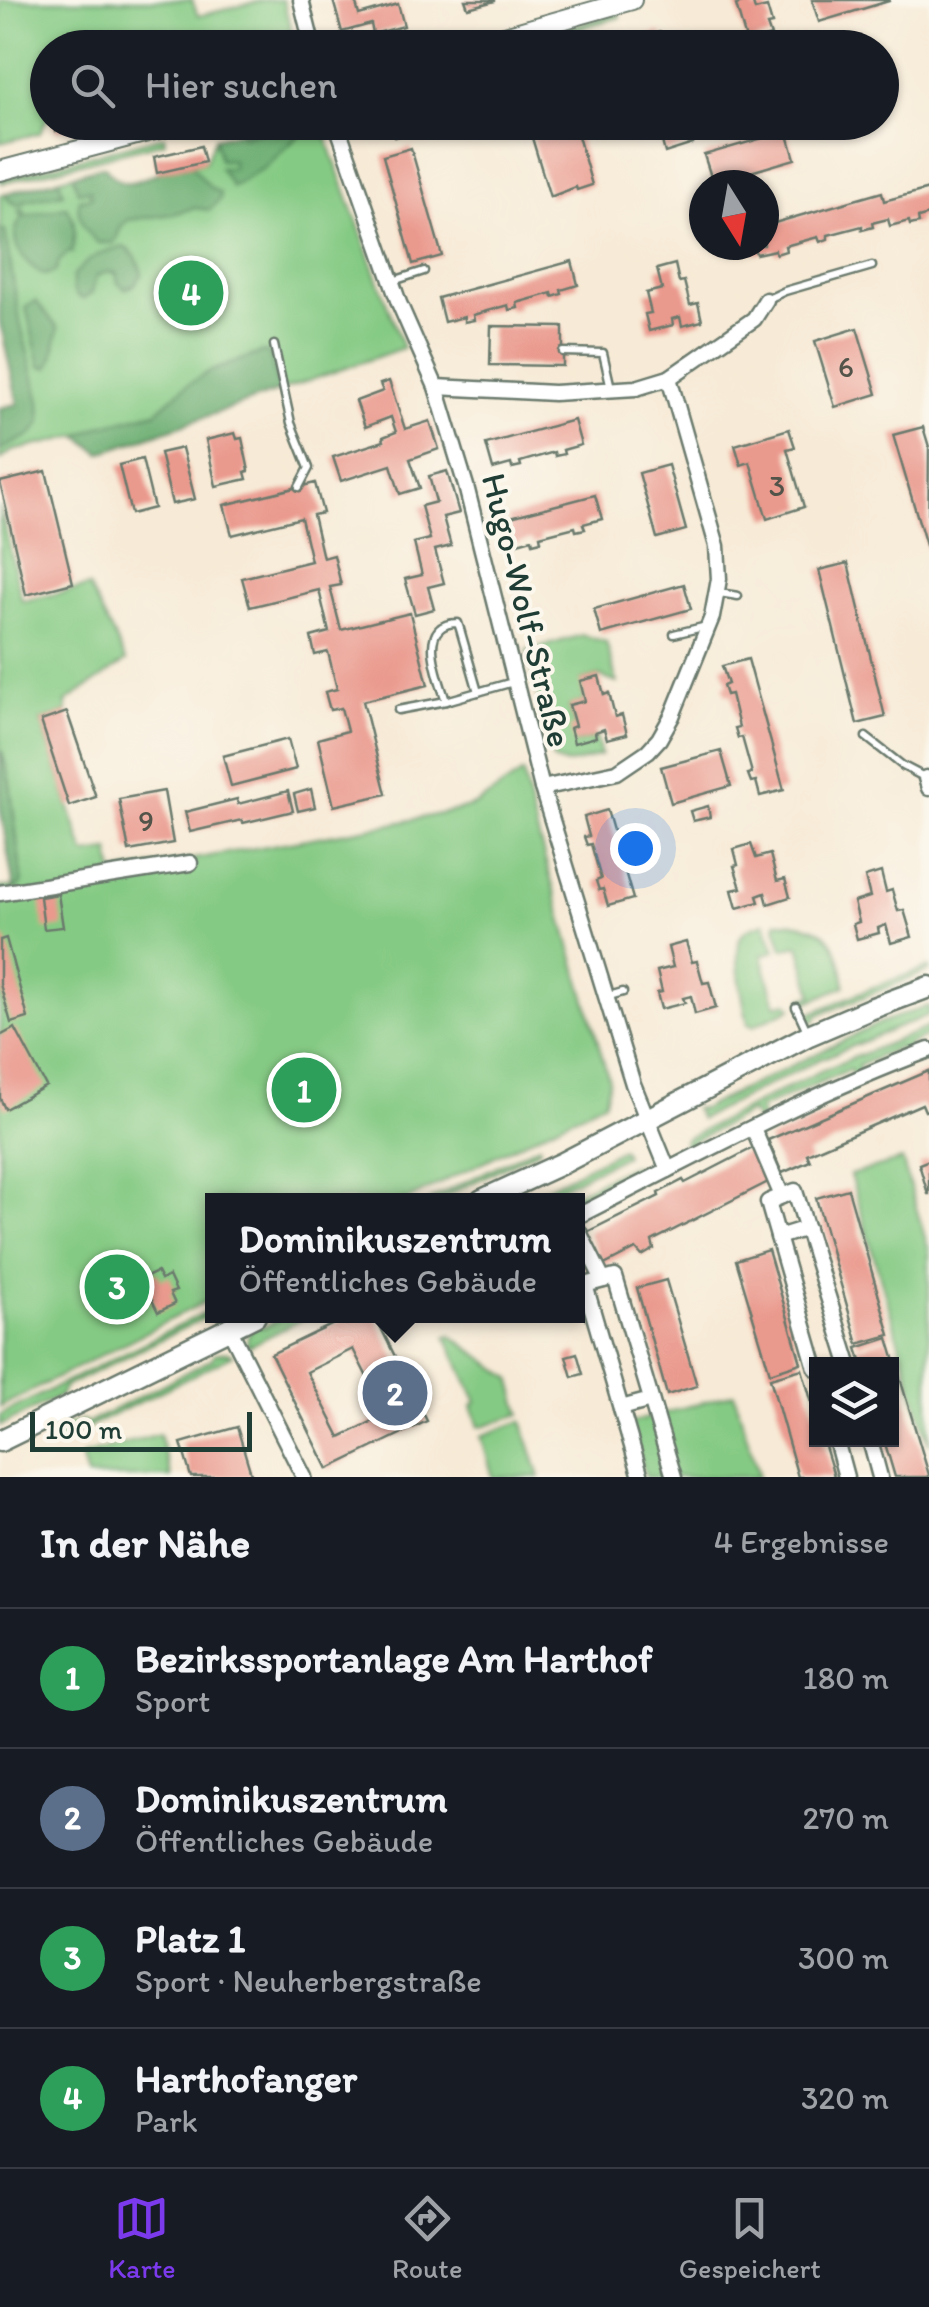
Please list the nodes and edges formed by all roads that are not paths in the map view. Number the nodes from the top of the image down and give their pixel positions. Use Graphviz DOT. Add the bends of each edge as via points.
graph roads {
  1 [pos="301,0"];
  2 [pos="632,0"];
  3 [pos="308,30"];
  4 [pos="526,30"];
  5 [pos="118,140"];
  6 [pos="342,140"];
  7 [pos="0,171"];
  8 [pos="872,266"];
  9 [pos="424,271"];
  10 [pos="392,282"];
  11 [pos="766,300"];
  12 [pos="274,344"];
  13 [pos="563,352"];
  14 [pos="668,378"];
  15 [pos="436,387"];
  16 [pos="612,389"];
  17 [pos="299,487"];
  18 [pos="717,593"];
  19 [pos="738,596"];
  20 [pos="708,626"];
  21 [pos="674,634"];
  22 [pos="514,681"];
  23 [pos="478,692"];
  24 [pos="446,701"];
  25 [pos="398,710"];
  26 [pos="866,737"];
  27 [pos="927,783"];
  28 [pos="542,788"];
  29 [pos="190,863"];
  30 [pos="0,893"];
  31 [pos="929,987"];
  32 [pos="796,1007"];
  33 [pos="809,1035"];
  34 [pos="929,1050"];
  35 [pos="647,1118"];
  36 [pos="753,1128"];
  37 [pos="668,1170"];
  38 [pos="497,1193"];
  39 [pos="782,1196"];
  40 [pos="585,1212"];
  41 [pos="807,1228"];
  42 [pos="778,1237"];
  43 [pos="585,1244"];
  44 [pos="603,1280"];
  45 [pos="240,1323"];
  46 [pos="229,1328"];
  47 [pos="813,1357"];
  48 [pos="846,1357"];
  49 [pos="651,1400"];
  50 [pos="621,1408"];
  51 [pos="0,1441"];
  52 [pos="838,1447"];
  53 [pos="872,1447"];
  54 [pos="304,1477"];
  55 [pos="641,1477"];
  56 [pos="674,1477"];
  57 [pos="846,1477"];
  58 [pos="880,1477"];
  1 -- 3 [label="street"];
  2 -- 4 [label="street"];
  5 -- 7 [label="street"];
  6 -- 10 [label="street, Hugo-Wolf-Straße"];
  8 -- 11 [label="lane"];
  9 -- 10 [label="lane"];
  10 -- 15 [label="street, Hugo-Wolf-Straße"];
  11 -- 14 [label="street" via="754,318"];
  12 -- 17 [label="lane" via="309,468"];
  13 -- 16 [label="lane" via="603,353"];
  14 -- 16 [label="street"];
  14 -- 18 [label="street" via="717,546"];
  15 -- 16 [label="street"];
  15 -- 22 [label="street, Hugo-Wolf-Straße"];
  18 -- 19 [label="lane"];
  18 -- 20 [label="street"];
  20 -- 21 [label="lane"];
  20 -- 28 [label="street" via="672,716 648,751 617,772"];
  22 -- 23 [label="lane"];
  22 -- 28 [label="street, Hugo-Wolf-Straße"];
  23 -- 24 [label="lane"];
  23 -- 24 [label="lane" via="458,623 448,623 433,642"];
  24 -- 25 [label="lane"];
  26 -- 27 [label="lane"];
  28 -- 35 [label="street, Hugo-Wolf-Straße" via="615,994 633,1084"];
  29 -- 30 [label="street"];
  31 -- 33 [label="main road"];
  32 -- 33 [label="lane"];
  33 -- 35 [label="main road"];
  34 -- 36 [label="street"];
  35 -- 37 [label="street, Hugo-Wolf-Straße"];
  35 -- 38 [label="main road"];
  36 -- 37 [label="street"];
  36 -- 39 [label="street"];
  37 -- 40 [label="street"];
  39 -- 41 [label="street" via="795,1191"];
  39 -- 42 [label="street" via="768,1202"];
  41 -- 42 [label="street"];
  41 -- 48 [label="street"];
  42 -- 47 [label="street"];
  43 -- 44 [label="street"];
  44 -- 49 [label="street" via="615,1277"];
  44 -- 50 [label="street" via="585,1284"];
  45 -- 46 [label="main road"];
  46 -- 51 [label="main road"];
  46 -- 54 [label="street"];
  49 -- 50 [label="street"];
  49 -- 56 [label="street"];
  50 -- 55 [label="street"];
  52 -- 57 [label="street"];
  53 -- 58 [label="street"];
}
